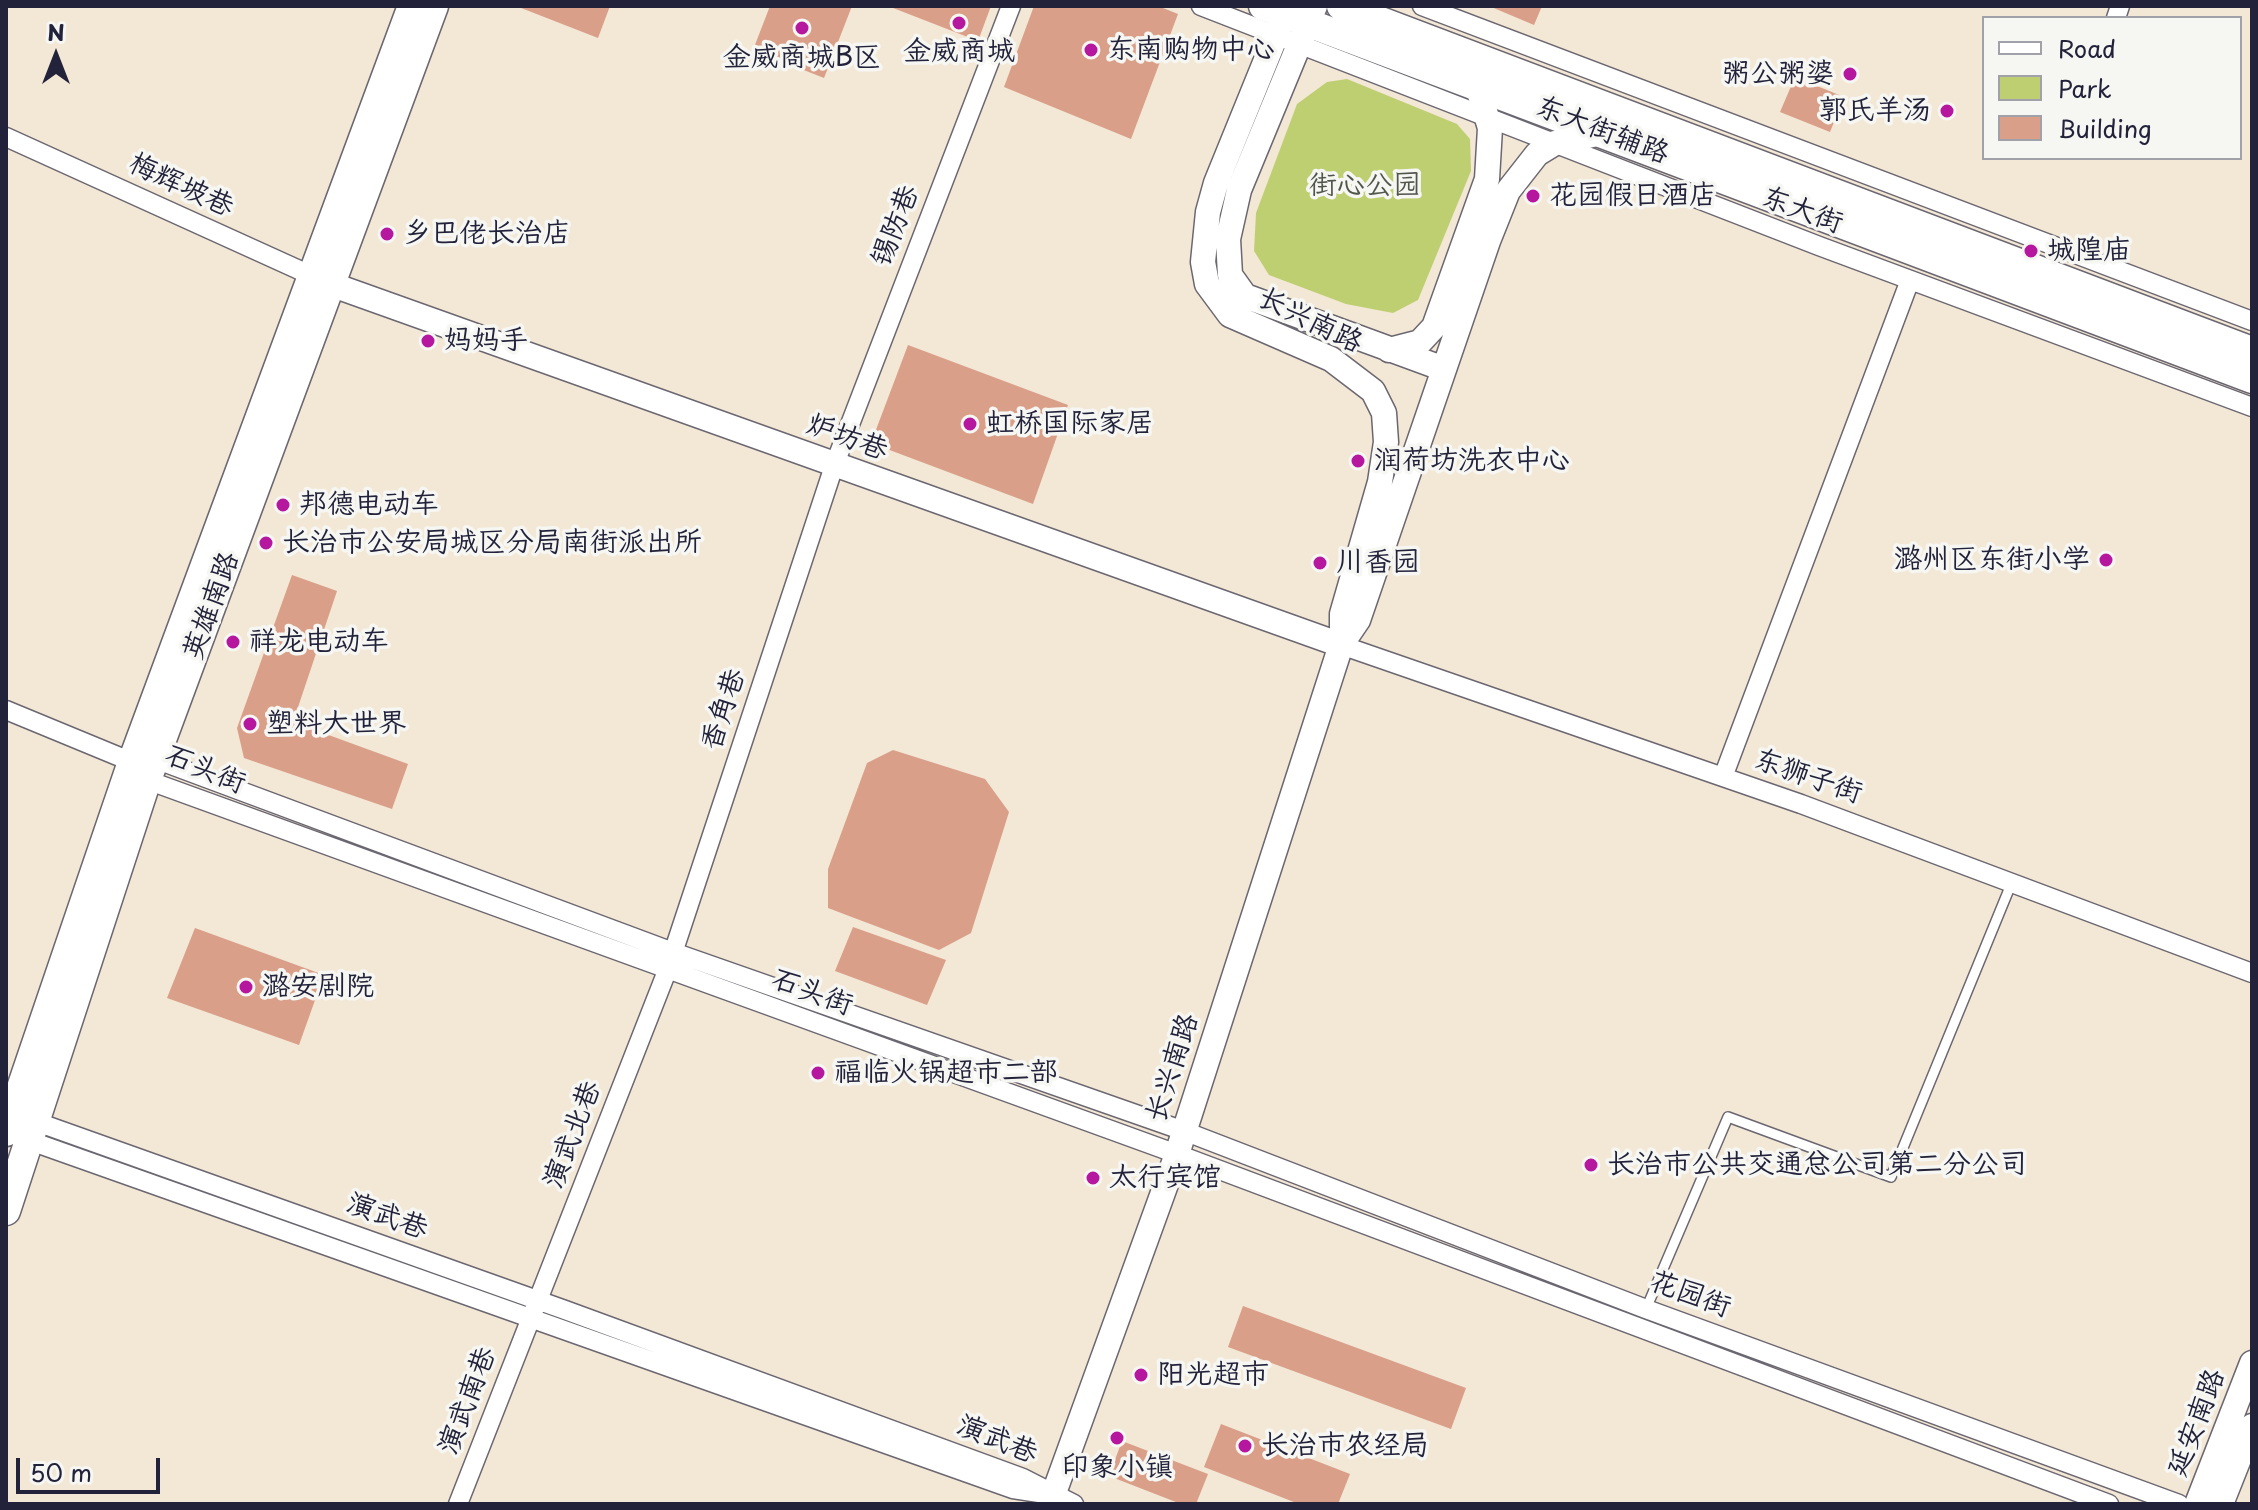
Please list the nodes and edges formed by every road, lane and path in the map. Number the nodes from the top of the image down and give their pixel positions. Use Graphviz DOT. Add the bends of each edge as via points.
graph roads {
  1 [pos="412,6"];
  2 [pos="434,6"];
  3 [pos="1011,6"];
  4 [pos="1201,6"];
  5 [pos="1341,6"];
  6 [pos="1422,6"];
  7 [pos="1291,19"];
  8 [pos="1478,88"];
  9 [pos="1486,116"];
  10 [pos="1597,134"];
  11 [pos="6,137"];
  12 [pos="1555,143"];
  13 [pos="1910,280"];
  14 [pos="323,281"];
  15 [pos="2252,321"];
  16 [pos="1389,350"];
  17 [pos="2252,351"];
  18 [pos="1444,369"];
  19 [pos="2252,379"];
  20 [pos="2252,407"];
  21 [pos="834,466"];
  22 [pos="1341,645"];
  23 [pos="6,710"];
  24 [pos="145,767"];
  25 [pos="1723,777"];
  26 [pos="2013,881"];
  27 [pos="673,952"];
  28 [pos="667,971"];
  29 [pos="2252,973"];
  30 [pos="19,1131"];
  31 [pos="1181,1143"];
  32 [pos="6,1211"];
  33 [pos="538,1301"];
  34 [pos="1646,1309"];
  35 [pos="530,1319"];
  36 [pos="1635,1325"];
  37 [pos="2252,1363"];
  38 [pos="2252,1426"];
  39 [pos="1059,1501"];
  40 [pos="458,1504"];
  41 [pos="2109,1504"];
  42 [pos="2179,1504"];
  43 [pos="2197,1504"];
  44 [pos="2221,1504"];
  1 -- 14 [label="main road, 英雄南路"];
  2 -- 14 [label="main road, 英雄南路"];
  3 -- 21 [label="street, 锡防巷"];
  4 -- 7 [label="street, 东大街辅路"];
  5 -- 17 [label="main road, 东大街"];
  6 -- 15 [label="street, 东大街辅路"];
  7 -- 8 [label="main road, 东大街"];
  7 -- 9 [label="street, 东大街辅路"];
  7 -- 16 [label="main road, 长兴南路" via="1239,190 1228,239 1230,275 1245,296"];
  7 -- 22 [label="main road, 长兴南路" via="1216,183 1203,262 1207,284 1230,315 1331,359 1373,391 1384,413 1380,482 1342,614"];
  8 -- 9 [label="main road, 长兴南路"];
  8 -- 10 [label="main road, 东大街"];
  9 -- 12 [label="street, 东大街辅路"];
  9 -- 16 [label="main road, 长兴南路" via="1491,148 1487,179 1434,327 1420,342"];
  10 -- 12 [label="main road, 长兴南路"];
  10 -- 19 [label="main road, 东大街"];
  11 -- 14 [label="street, 梅辉坡巷"];
  12 -- 13 [label="street, 东大街辅路"];
  12 -- 18 [label="main road, 长兴南路" via="1528,163 1508,191"];
  13 -- 20 [label="street, 东大街辅路"];
  13 -- 25 [label="street"];
  14 -- 21 [label="main road, 炉坊巷"];
  14 -- 24 [label="main road, 英雄南路"];
  16 -- 18 [label="main road, 长兴南路"];
  18 -- 22 [label="main road, 长兴南路" via="1358,620"];
  21 -- 22 [label="main road, 炉坊巷"];
  21 -- 27 [label="street, 香角巷"];
  22 -- 25 [label="street, 东狮子街"];
  22 -- 31 [label="main road, 长兴南路"];
  23 -- 24 [label="street"];
  24 -- 27 [label="street, 石头街"];
  24 -- 28 [label="street, 石头街"];
  24 -- 30 [label="main road, 英雄南路"];
  25 -- 26 [label="street, 东狮子街"];
  26 -- 29 [label="street, 东狮子街"];
  26 -- 34 [label="lane" via="1891,1177 1728,1117"];
  27 -- 28 [label="street, 香角巷"];
  27 -- 31 [label="street, 石头街"];
  28 -- 31 [label="street, 石头街"];
  28 -- 33 [label="street, 演武北巷"];
  30 -- 32 [label="main road, 英雄南路"];
  30 -- 33 [label="street, 演武巷"];
  30 -- 35 [label="street, 演武巷"];
  31 -- 34 [label="street, 花园街"];
  31 -- 36 [label="street, 花园街"];
  31 -- 39 [label="main road, 长兴南路"];
  33 -- 35 [label="street, 演武北巷"];
  33 -- 39 [label="street, 演武巷" via="1023,1478"];
  34 -- 36 [label="lane"];
  34 -- 42 [label="street, 花园街"];
  35 -- 39 [label="street, 演武巷"];
  35 -- 40 [label="street, 演武南巷"];
  36 -- 41 [label="street, 花园街"];
  37 -- 43 [label="main road, 延安南路"];
  38 -- 44 [label="main road, 延安南路"];
}
